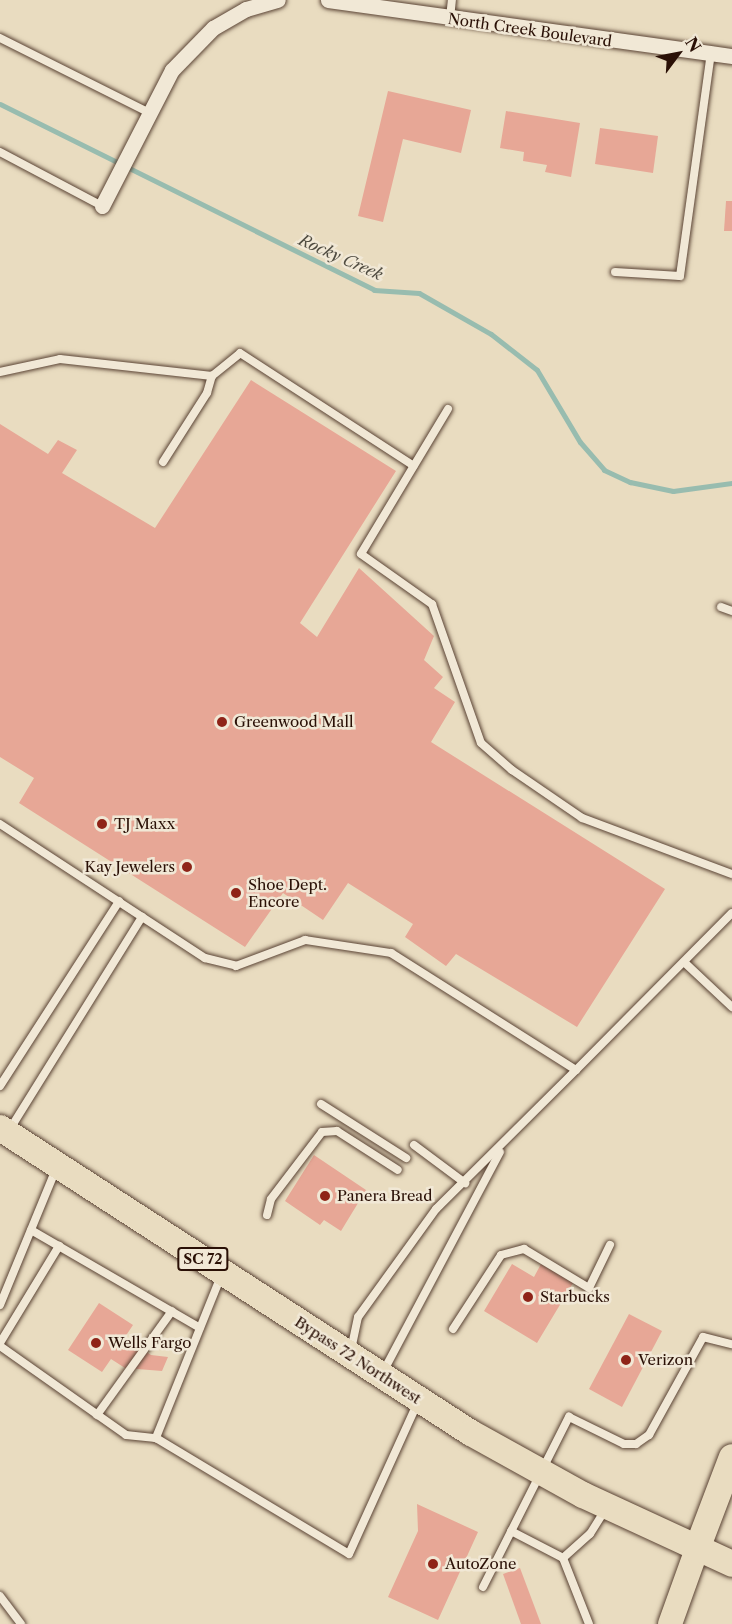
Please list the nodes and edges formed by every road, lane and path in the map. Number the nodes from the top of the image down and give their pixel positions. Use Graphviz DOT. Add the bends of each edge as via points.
graph roads {
  1 [pos="278,0"];
  2 [pos="328,0"];
  3 [pos="453,0"];
  4 [pos="260,2"];
  5 [pos="450,18"];
  6 [pos="0,38"];
  7 [pos="711,54"];
  8 [pos="732,56"];
  9 [pos="150,113"];
  10 [pos="0,152"];
  11 [pos="102,206"];
  12 [pos="615,272"];
  13 [pos="0,372"];
  14 [pos="212,376"];
  15 [pos="448,409"];
  16 [pos="163,462"];
  17 [pos="414,466"];
  18 [pos="722,607"];
  19 [pos="732,611"];
  20 [pos="0,824"];
  21 [pos="732,874"];
  22 [pos="119,901"];
  23 [pos="732,913"];
  24 [pos="142,917"];
  25 [pos="684,962"];
  26 [pos="732,1007"];
  27 [pos="576,1070"];
  28 [pos="0,1086"];
  29 [pos="321,1104"];
  30 [pos="4,1130"];
  31 [pos="505,1143"];
  32 [pos="414,1144"];
  33 [pos="406,1158"];
  34 [pos="58,1165"];
  35 [pos="398,1170"];
  36 [pos="465,1183"];
  37 [pos="267,1215"];
  38 [pos="31,1230"];
  39 [pos="610,1245"];
  40 [pos="59,1246"];
  41 [pos="223,1272"];
  42 [pos="0,1305"];
  43 [pos="172,1311"];
  44 [pos="200,1328"];
  45 [pos="453,1329"];
  46 [pos="0,1344"];
  47 [pos="732,1344"];
  48 [pos="350,1354"];
  49 [pos="381,1376"];
  50 [pos="419,1401"];
  51 [pos="97,1415"];
  52 [pos="156,1438"];
  53 [pos="732,1457"];
  54 [pos="541,1473"];
  55 [pos="608,1507"];
  56 [pos="511,1531"];
  57 [pos="697,1549"];
  58 [pos="563,1558"];
  59 [pos="732,1564"];
  60 [pos="483,1587"];
  61 [pos="0,1596"];
  62 [pos="21,1624"];
  63 [pos="589,1624"];
  64 [pos="670,1624"];
  1 -- 4 [label="street"];
  2 -- 5 [label="street, North Creek Boulevard"];
  3 -- 5 [label="lane"];
  4 -- 9 [label="street" via="213,28 190,49 172,70"];
  5 -- 7 [label="street, North Creek Boulevard"];
  6 -- 9 [label="lane"];
  7 -- 8 [label="street, North Creek Boulevard"];
  7 -- 12 [label="lane" via="680,276"];
  9 -- 11 [label="street"];
  10 -- 11 [label="lane"];
  13 -- 14 [label="lane" via="60,359"];
  14 -- 16 [label="lane" via="207,393"];
  14 -- 17 [label="lane" via="240,353"];
  15 -- 17 [label="lane"];
  17 -- 21 [label="lane" via="361,554 432,604 481,743 512,770 582,818"];
  18 -- 19 [label="lane"];
  20 -- 22 [label="lane"];
  22 -- 24 [label="lane"];
  22 -- 28 [label="lane"];
  23 -- 25 [label="lane"];
  24 -- 27 [label="lane" via="205,958 236,966 305,940 391,953"];
  24 -- 30 [label="lane"];
  25 -- 26 [label="lane"];
  25 -- 27 [label="lane"];
  27 -- 31 [label="lane"];
  29 -- 33 [label="lane"];
  30 -- 34 [label="highway, Bypass 72 Northwest / SC 72"];
  31 -- 36 [label="lane"];
  31 -- 49 [label="lane"];
  32 -- 36 [label="lane"];
  34 -- 38 [label="lane"];
  34 -- 41 [label="highway, Bypass 72 Northwest / SC 72"];
  35 -- 37 [label="lane" via="337,1131 321,1132 271,1199"];
  36 -- 48 [label="lane" via="436,1209 358,1317"];
  38 -- 40 [label="lane"];
  38 -- 42 [label="lane"];
  39 -- 45 [label="lane" via="589,1288 524,1249 501,1255"];
  40 -- 43 [label="lane"];
  40 -- 46 [label="lane"];
  41 -- 44 [label="lane"];
  41 -- 48 [label="highway, Bypass 72 Northwest / SC 72"];
  43 -- 44 [label="lane"];
  43 -- 51 [label="lane"];
  44 -- 52 [label="lane"];
  46 -- 51 [label="lane"];
  47 -- 54 [label="lane" via="703,1337 649,1435 636,1444 624,1444 569,1417"];
  48 -- 49 [label="highway, Bypass 72 Northwest / SC 72"];
  49 -- 50 [label="highway, Bypass 72 Northwest / SC 72"];
  50 -- 52 [label="lane" via="349,1554"];
  50 -- 54 [label="highway, Bypass 72 Northwest / SC 72"];
  51 -- 52 [label="lane" via="126,1435"];
  53 -- 57 [label="highway"];
  54 -- 55 [label="highway, Bypass 72 Northwest / SC 72"];
  54 -- 56 [label="lane"];
  55 -- 57 [label="highway, Bypass 72 Northwest / SC 72"];
  55 -- 58 [label="lane" via="590,1534"];
  56 -- 58 [label="lane"];
  56 -- 60 [label="lane"];
  57 -- 59 [label="highway, Bypass 72 Northwest"];
  57 -- 64 [label="main road"];
  58 -- 63 [label="lane"];
  61 -- 62 [label="lane"];
}
